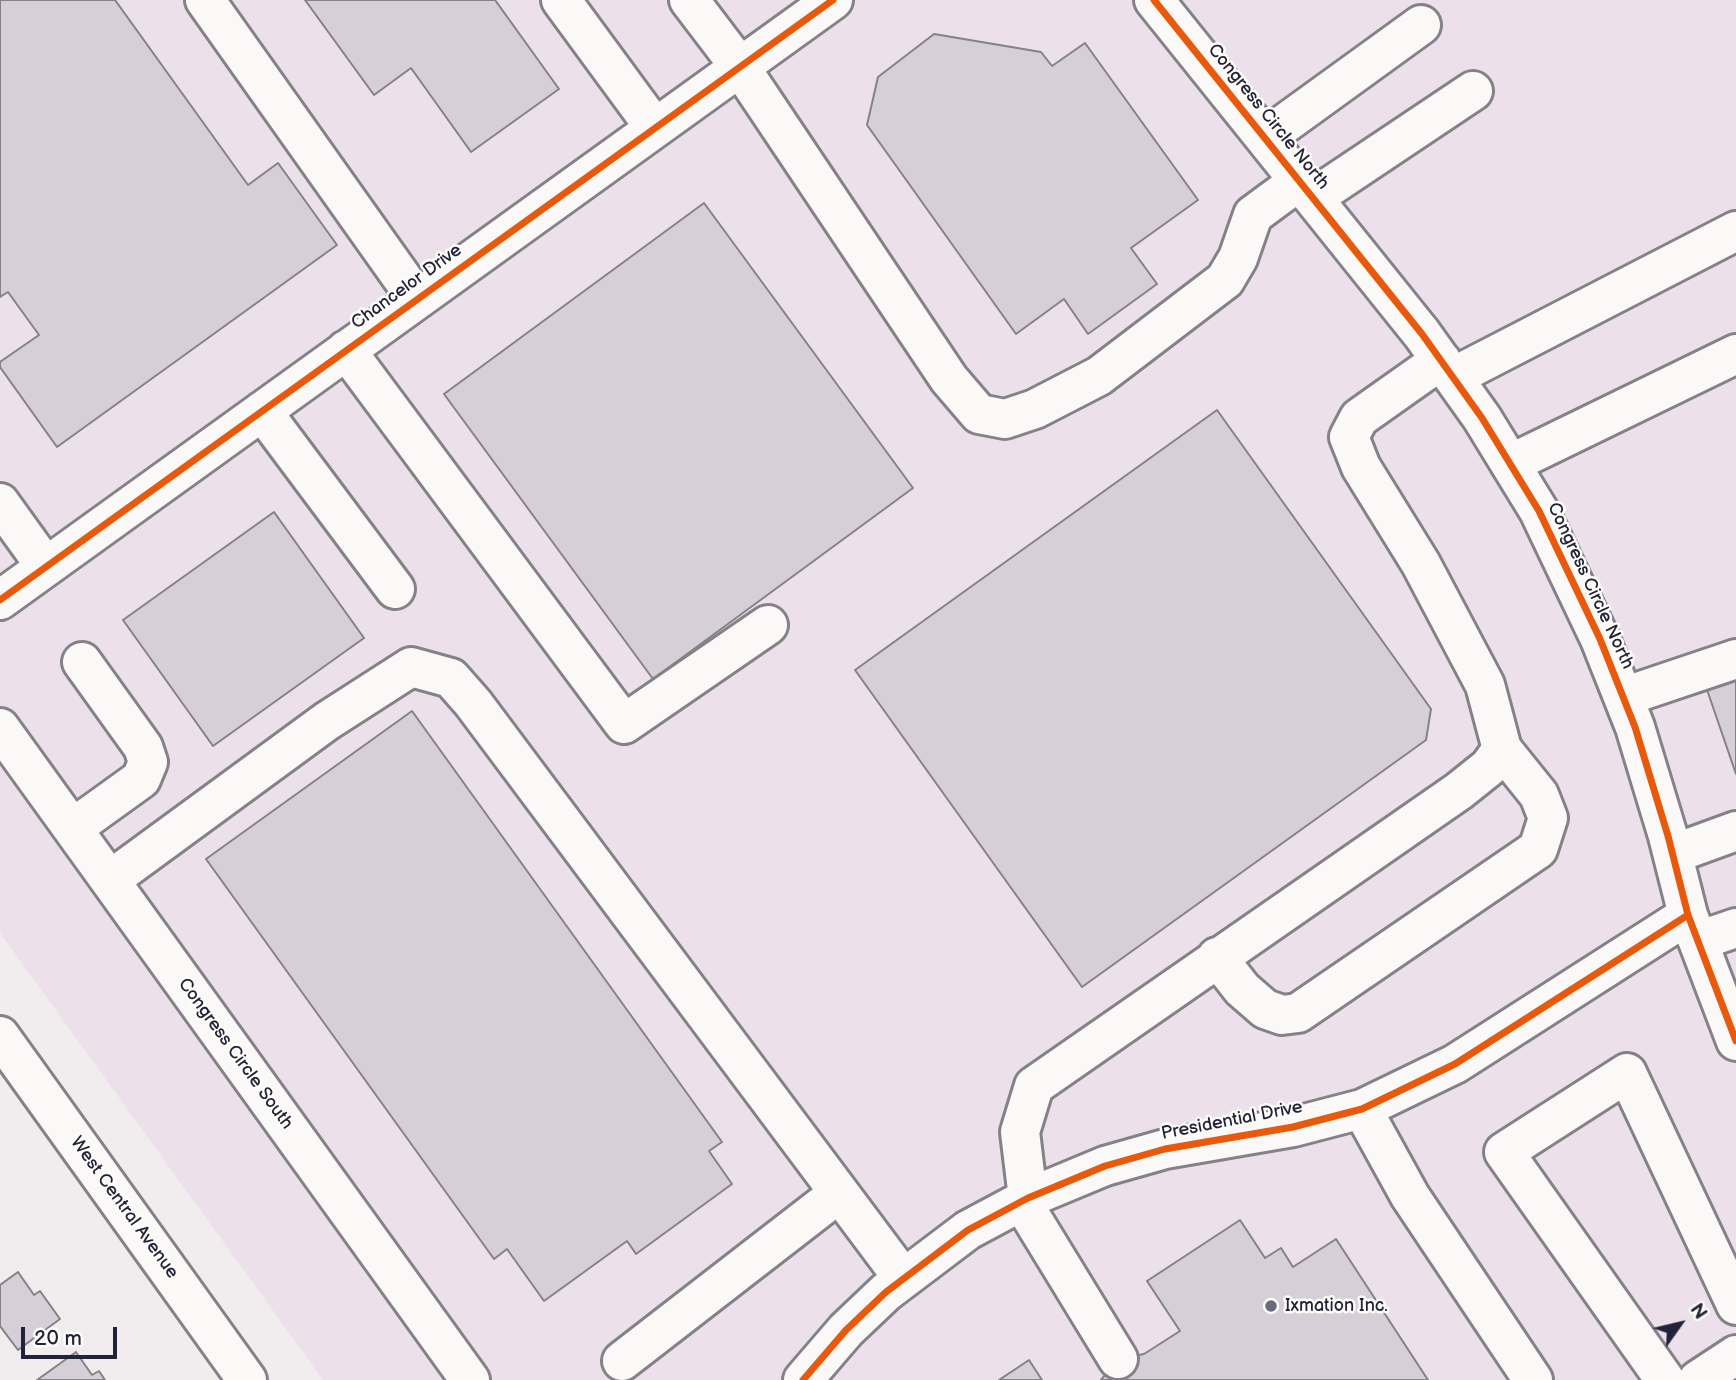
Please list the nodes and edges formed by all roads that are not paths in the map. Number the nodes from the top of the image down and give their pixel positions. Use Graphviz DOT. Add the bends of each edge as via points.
graph roads {
  1 [pos="205,0"];
  2 [pos="561,0"];
  3 [pos="689,0"];
  4 [pos="833,0"];
  5 [pos="1154,0"];
  6 [pos="1422,25"];
  7 [pos="740,67"];
  8 [pos="1473,91"];
  9 [pos="655,128"];
  10 [pos="1265,138"];
  11 [pos="1306,189"];
  12 [pos="1736,231"];
  13 [pos="417,299"];
  14 [pos="346,350"];
  15 [pos="1730,367"];
  16 [pos="1447,368"];
  17 [pos="262,411"];
  18 [pos="1510,464"];
  19 [pos="0,503"];
  20 [pos="46,567"];
  21 [pos="394,589"];
  22 [pos="0,600"];
  23 [pos="768,625"];
  24 [pos="1736,659"];
  25 [pos="82,662"];
  26 [pos="1623,697"];
  27 [pos="0,728"];
  28 [pos="1502,749"];
  29 [pos="73,828"];
  30 [pos="1736,831"];
  31 [pos="1673,854"];
  32 [pos="110,880"];
  33 [pos="1693,928"];
  34 [pos="1736,928"];
  35 [pos="1217,957"];
  36 [pos="0,1036"];
  37 [pos="1736,1041"];
  38 [pos="1362,1109"];
  39 [pos="839,1193"];
  40 [pos="1025,1200"];
  41 [pos="903,1278"];
  42 [pos="1736,1305"];
  43 [pos="1736,1355"];
  44 [pos="1118,1359"];
  45 [pos="622,1361"];
  46 [pos="247,1380"];
  47 [pos="470,1380"];
  48 [pos="803,1380"];
  49 [pos="1533,1380"];
  50 [pos="1665,1380"];
  51 [pos="1698,1380"];
  1 -- 13 [label="street"];
  2 -- 9 [label="street"];
  3 -- 7 [label="street"];
  4 -- 7 [label="street, Chancelor Drive"];
  5 -- 10 [label="street, Congress Circle North"];
  6 -- 10 [label="street"];
  7 -- 9 [label="street, Chancelor Drive"];
  7 -- 11 [label="street" via="949,379 979,414 1005,419 1035,410 1098,376 1225,280 1253,215"];
  8 -- 11 [label="street"];
  9 -- 13 [label="street, Chancelor Drive"];
  10 -- 11 [label="street, Congress Circle North"];
  11 -- 16 [label="street, Congress Circle North"];
  12 -- 16 [label="street"];
  13 -- 14 [label="street, Chancelor Drive"];
  14 -- 17 [label="street, Chancelor Drive"];
  14 -- 23 [label="street" via="624,724"];
  15 -- 18 [label="street"];
  16 -- 18 [label="street, Congress Circle North"];
  16 -- 28 [label="street" via="1359,418 1349,437 1361,467 1421,564 1485,685"];
  17 -- 20 [label="street, Chancelor Drive"];
  17 -- 21 [label="street"];
  18 -- 26 [label="street, Congress Circle North" via="1539,511"];
  19 -- 20 [label="street"];
  20 -- 22 [label="street, Chancelor Drive"];
  24 -- 26 [label="street"];
  25 -- 29 [label="street" via="143,747 148,762 141,779"];
  26 -- 31 [label="street, Congress Circle North"];
  27 -- 29 [label="street, Congress Circle South"];
  28 -- 35 [label="street" via="1489,767 1459,791"];
  28 -- 35 [label="street" via="1539,795 1548,818 1538,849 1298,1013 1282,1015 1265,1009"];
  29 -- 32 [label="street, Congress Circle South"];
  30 -- 31 [label="street"];
  31 -- 33 [label="street, Congress Circle North"];
  32 -- 39 [label="street" via="327,721 411,667 451,678"];
  32 -- 47 [label="street, Congress Circle South"];
  33 -- 34 [label="street, Presidential Drive"];
  33 -- 37 [label="street, Congress Circle North"];
  33 -- 38 [label="street, Presidential Drive" via="1455,1064"];
  35 -- 40 [label="street" via="1034,1086 1020,1132"];
  36 -- 46 [label="street, West Central Avenue"];
  38 -- 40 [label="street, Presidential Drive" via="1293,1127 1165,1149 1105,1166"];
  38 -- 49 [label="street" via="1410,1196"];
  39 -- 41 [label="street"];
  39 -- 45 [label="street"];
  40 -- 41 [label="street, Presidential Drive" via="968,1230"];
  40 -- 44 [label="street"];
  41 -- 48 [label="street, Presidential Drive" via="846,1330"];
  42 -- 50 [label="street" via="1627,1073 1504,1152"];
  43 -- 51 [label="street"];
}
